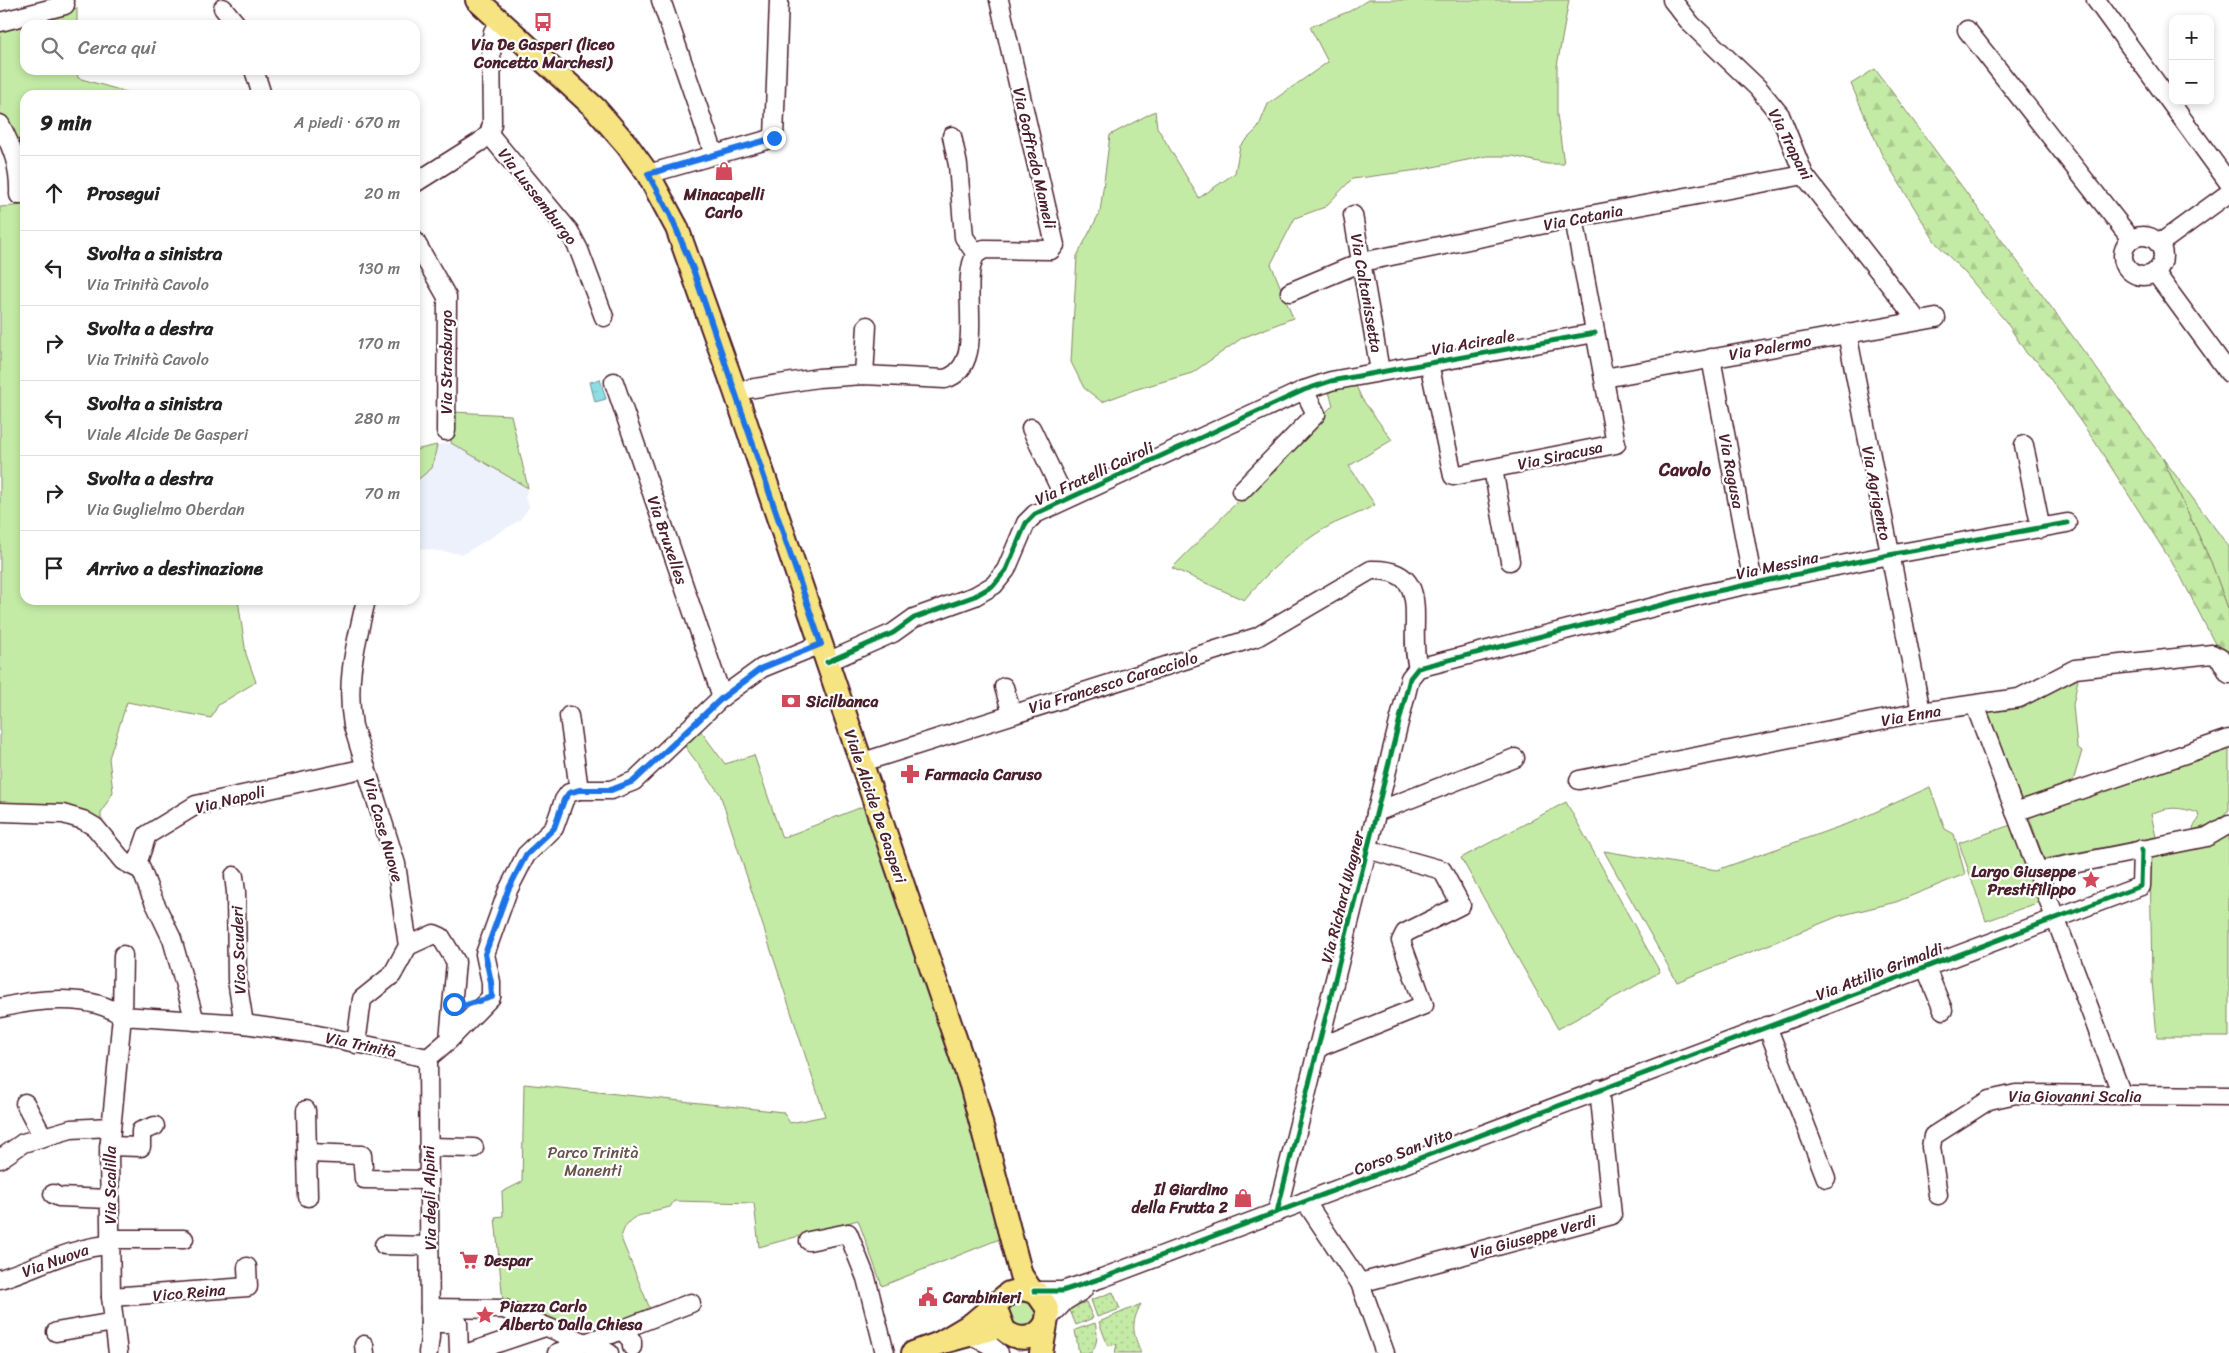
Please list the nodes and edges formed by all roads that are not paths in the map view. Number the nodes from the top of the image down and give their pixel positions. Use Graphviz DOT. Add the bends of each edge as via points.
graph roads {
  1 [pos="661,0"];
  2 [pos="999,0"];
  3 [pos="1672,0"];
  4 [pos="2096,0"];
  5 [pos="783,1"];
  6 [pos="65,5"];
  7 [pos="223,8"];
  8 [pos="487,10"];
  9 [pos="233,20"];
  10 [pos="0,22"];
  11 [pos="1967,30"];
  12 [pos="256,75"];
  13 [pos="260,90"];
  14 [pos="0,124"];
  15 [pos="489,134"];
  16 [pos="952,136"];
  17 [pos="714,154"];
  18 [pos="648,174"];
  19 [pos="1804,175"];
  20 [pos="420,180"];
  21 [pos="2229,183"];
  22 [pos="2229,193"];
  23 [pos="19,195"];
  24 [pos="1353,215"];
  25 [pos="1574,218"];
  26 [pos="2131,239"];
  27 [pos="2159,244"];
  28 [pos="420,250"];
  29 [pos="976,254"];
  30 [pos="1362,262"];
  31 [pos="2155,272"];
  32 [pos="1290,292"];
  33 [pos="604,317"];
  34 [pos="1936,318"];
  35 [pos="1917,320"];
  36 [pos="867,326"];
  37 [pos="1595,333"];
  38 [pos="1847,333"];
  39 [pos="1711,358"];
  40 [pos="1429,363"];
  41 [pos="1380,371"];
  42 [pos="2229,373"];
  43 [pos="864,375"];
  44 [pos="1355,376"];
  45 [pos="1604,378"];
  46 [pos="614,382"];
  47 [pos="1304,390"];
  48 [pos="735,391"];
  49 [pos="1031,428"];
  50 [pos="446,431"];
  51 [pos="2024,445"];
  52 [pos="1493,469"];
  53 [pos="1241,491"];
  54 [pos="1066,499"];
  55 [pos="2067,523"];
  56 [pos="2041,528"];
  57 [pos="1889,555"];
  58 [pos="1510,561"];
  59 [pos="1753,583"];
  60 [pos="365,605"];
  61 [pos="824,653"];
  62 [pos="1418,668"];
  63 [pos="2229,674"];
  64 [pos="1004,687"];
  65 [pos="722,698"];
  66 [pos="1975,705"];
  67 [pos="1921,712"];
  68 [pos="1012,714"];
  69 [pos="569,716"];
  70 [pos="2229,739"];
  71 [pos="1515,758"];
  72 [pos="860,763"];
  73 [pos="366,768"];
  74 [pos="1579,780"];
  75 [pos="579,790"];
  76 [pos="0,812"];
  77 [pos="1376,812"];
  78 [pos="2015,812"];
  79 [pos="2229,824"];
  80 [pos="1367,849"];
  81 [pos="2142,849"];
  82 [pos="141,870"];
  83 [pos="2038,871"];
  84 [pos="234,876"];
  85 [pos="2054,917"];
  86 [pos="408,946"];
  87 [pos="123,955"];
  88 [pos="1925,966"];
  89 [pos="492,997"];
  90 [pos="0,1008"];
  91 [pos="453,1009"];
  92 [pos="1943,1010"];
  93 [pos="122,1016"];
  94 [pos="195,1021"];
  95 [pos="244,1024"];
  96 [pos="1767,1026"];
  97 [pos="449,1040"];
  98 [pos="356,1044"];
  99 [pos="1712,1046"];
  100 [pos="1316,1048"];
  101 [pos="428,1058"];
  102 [pos="1599,1089"];
  103 [pos="2122,1095"];
  104 [pos="2229,1096"];
  105 [pos="25,1102"];
  106 [pos="306,1110"];
  107 [pos="155,1126"];
  108 [pos="110,1127"];
  109 [pos="43,1137"];
  110 [pos="109,1146"];
  111 [pos="428,1147"];
  112 [pos="474,1148"];
  113 [pos="307,1153"];
  114 [pos="0,1159"];
  115 [pos="1826,1178"];
  116 [pos="429,1180"];
  117 [pos="53,1194"];
  118 [pos="1938,1195"];
  119 [pos="308,1196"];
  120 [pos="109,1199"];
  121 [pos="1305,1201"];
  122 [pos="1277,1212"];
  123 [pos="1006,1221"];
  124 [pos="184,1239"];
  125 [pos="809,1241"];
  126 [pos="110,1242"];
  127 [pos="384,1245"];
  128 [pos="429,1246"];
  129 [pos="247,1268"];
  130 [pos="1102,1278"];
  131 [pos="0,1279"];
  132 [pos="1360,1283"];
  133 [pos="1032,1291"];
  134 [pos="111,1297"];
  135 [pos="1004,1298"];
  136 [pos="691,1303"];
  137 [pos="458,1316"];
  138 [pos="649,1319"];
  139 [pos="114,1322"];
  140 [pos="1045,1323"];
  141 [pos="545,1327"];
  142 [pos="56,1332"];
  143 [pos="615,1332"];
  144 [pos="430,1335"];
  145 [pos="940,1342"];
  146 [pos="582,1343"];
  147 [pos="1008,1343"];
  148 [pos="630,1350"];
  149 [pos="118,1353"];
  150 [pos="459,1353"];
  151 [pos="468,1353"];
  152 [pos="557,1353"];
  153 [pos="610,1353"];
  154 [pos="885,1353"];
  155 [pos="914,1353"];
  156 [pos="1042,1353"];
  157 [pos="1384,1353"];
  1 -- 17 [label="street"];
  2 -- 29 [label="street, Via Goffredo Mameli" via="1054,245 1046,252 984,249"];
  3 -- 19 [label="street, Via Trapani" via="1691,24 1758,88 1780,115"];
  4 -- 21 [label="street"];
  5 -- 17 [label="street" via="774,138"];
  6 -- 10 [label="street"];
  7 -- 9 [label="street"];
  8 -- 15 [label="street" via="492,124"];
  8 -- 18 [label="main road, Viale Alcide De Gasperi" via="596,108"];
  11 -- 26 [label="street"];
  12 -- 13 [label="street"];
  14 -- 23 [label="street" via="15,152"];
  15 -- 20 [label="street"];
  15 -- 33 [label="street, Via Lussemburgo" via="569,231"];
  16 -- 29 [label="street" via="958,165 964,237"];
  17 -- 18 [label="street"];
  18 -- 48 [label="main road, Viale Alcide De Gasperi" via="677,228"];
  19 -- 25 [label="street, Via Catania"];
  19 -- 35 [label="street, Via Trapani"];
  22 -- 27 [label="street"];
  24 -- 30 [label="street, Via Caltanissetta"];
  25 -- 30 [label="street, Via Catania"];
  25 -- 37 [label="street, Via Siracusa"];
  26 -- 27 [label="street" via="2146,236"];
  26 -- 31 [label="street" via="2123,250 2126,268 2142,276"];
  27 -- 31 [label="street" via="2163,259"];
  28 -- 50 [label="street, Via Strasburgo" via="447,296"];
  29 -- 43 [label="street" via="969,274 968,350 960,372 945,379"];
  30 -- 32 [label="street, Via Catania"];
  30 -- 41 [label="street, Via Caltanissetta"];
  31 -- 42 [label="street"];
  34 -- 35 [label="street, Via Palermo"];
  35 -- 38 [label="street, Via Palermo"];
  36 -- 43 [label="street"];
  37 -- 40 [label="street, Via Acireale"];
  37 -- 45 [label="street, Via Siracusa"];
  38 -- 39 [label="street, Via Palermo"];
  38 -- 57 [label="street, Via Agrigento"];
  39 -- 45 [label="street, Via Palermo"];
  39 -- 59 [label="street, Via Ragusa"];
  40 -- 41 [label="street, Via Acireale"];
  40 -- 52 [label="street, Via Siracusa" via="1452,476"];
  41 -- 44 [label="street, Via Acireale"];
  43 -- 48 [label="street" via="818,378"];
  44 -- 47 [label="street, Via Fratelli Cairoli"];
  45 -- 52 [label="street, Via Siracusa" via="1616,444"];
  46 -- 65 [label="street, Via Bruxelles"];
  47 -- 53 [label="street" via="1316,414"];
  47 -- 54 [label="street, Via Fratelli Cairoli"];
  48 -- 61 [label="main road, Viale Alcide De Gasperi"];
  49 -- 54 [label="street"];
  51 -- 56 [label="street"];
  52 -- 58 [label="street"];
  54 -- 61 [label="street, Via Fratelli Cairoli" via="1034,514 1026,523 1006,570 994,585 975,596 914,618 893,633"];
  55 -- 56 [label="street, Via Messina"];
  56 -- 57 [label="street, Via Messina"];
  57 -- 59 [label="street, Via Messina"];
  57 -- 67 [label="street, Via Agrigento"];
  59 -- 62 [label="street, Via Messina"];
  60 -- 73 [label="street, Via Case Nuove" via="348,689 353,726"];
  61 -- 65 [label="street, Via Fratelli Cairoli" via="762,668"];
  61 -- 72 [label="main road, Viale Alcide De Gasperi"];
  62 -- 68 [label="street, Via Francesco Caracciolo" via="1413,648 1414,596 1404,576 1392,571 1371,570 1257,636"];
  62 -- 77 [label="street, Via Richard Wagner" via="1410,678"];
  63 -- 66 [label="street, Via Enna" via="2220,658 2212,654 2075,669 2019,698"];
  64 -- 68 [label="street"];
  65 -- 75 [label="street, Via Fratelli Cairoli" via="634,781 611,790"];
  66 -- 67 [label="street, Via Enna"];
  66 -- 78 [label="street"];
  67 -- 74 [label="street, Via Enna"];
  68 -- 72 [label="street, Via Francesco Caracciolo"];
  69 -- 75 [label="street"];
  70 -- 78 [label="street"];
  71 -- 77 [label="street"];
  72 -- 123 [label="main road, Viale Alcide De Gasperi" via="971,1085"];
  73 -- 82 [label="street, Via Napoli" via="196,805 147,835 138,861"];
  73 -- 86 [label="street, Via Case Nuove" via="396,864"];
  75 -- 89 [label="street" via="569,793 564,800 554,828 526,855 508,890 485,954"];
  76 -- 82 [label="street" via="62,814 83,820 94,827 123,861"];
  77 -- 80 [label="street, Via Richard Wagner"];
  78 -- 83 [label="street"];
  79 -- 81 [label="street" via="2207,837"];
  80 -- 100 [label="street, Via Richard Wagner"];
  80 -- 100 [label="street" via="1442,870 1461,905 1405,933 1401,941 1424,1005"];
  81 -- 83 [label="street"];
  81 -- 85 [label="street, Via Attilio Grimaldi" via="2141,886"];
  82 -- 94 [label="street, Via Napoli" via="172,939"];
  83 -- 85 [label="street"];
  84 -- 95 [label="street, Vico Scuderi" via="237,980"];
  85 -- 88 [label="street, Via Attilio Grimaldi"];
  85 -- 103 [label="street"];
  86 -- 91 [label="street" via="434,934 441,937 456,962"];
  86 -- 98 [label="street" via="386,983 362,999"];
  87 -- 93 [label="street, Via Scalilla"];
  88 -- 92 [label="street"];
  88 -- 96 [label="street, Via Attilio Grimaldi"];
  89 -- 91 [label="street"];
  89 -- 97 [label="street"];
  90 -- 93 [label="street" via="50,999 97,1004"];
  91 -- 97 [label="street"];
  93 -- 94 [label="street, Via Trinità"];
  93 -- 108 [label="street, Via Scalilla"];
  94 -- 95 [label="street, Via Trinità"];
  95 -- 98 [label="street, Via Trinità"];
  96 -- 99 [label="street, Via Attilio Grimaldi"];
  96 -- 115 [label="street"];
  97 -- 101 [label="street"];
  98 -- 101 [label="street, Via Trinità"];
  99 -- 102 [label="street, Corso San Vito"];
  100 -- 122 [label="street, Via Richard Wagner"];
  101 -- 111 [label="street, Via degli Alpini"];
  102 -- 121 [label="street, Corso San Vito"];
  102 -- 132 [label="street, Via Giuseppe Verdi" via="1612,1215"];
  103 -- 104 [label="street, Via Giovanni Scalia"];
  103 -- 118 [label="street, Via Giovanni Scalia" via="2016,1094 1989,1100 1934,1136 1931,1147"];
  105 -- 109 [label="street"];
  106 -- 113 [label="street"];
  107 -- 110 [label="street" via="141,1131 140,1147"];
  108 -- 109 [label="street" via="71,1129"];
  108 -- 110 [label="street, Via Scalilla"];
  109 -- 114 [label="street" via="23,1143"];
  110 -- 120 [label="street, Via Scalilla"];
  111 -- 112 [label="street"];
  111 -- 116 [label="street, Via degli Alpini"];
  113 -- 116 [label="street" via="362,1155 364,1179"];
  113 -- 119 [label="street"];
  116 -- 128 [label="street, Via degli Alpini"];
  117 -- 120 [label="street"];
  120 -- 126 [label="street, Via Scalilla"];
  121 -- 122 [label="street, Corso San Vito"];
  121 -- 132 [label="street"];
  122 -- 130 [label="street, Corso San Vito"];
  123 -- 133 [label="main road" via="1021,1275"];
  123 -- 135 [label="main road" via="1008,1278"];
  124 -- 126 [label="street, Via Nuova"];
  125 -- 154 [label="street" via="848,1233 866,1278"];
  126 -- 131 [label="street, Via Nuova" via="83,1248"];
  126 -- 134 [label="street, Via Scalilla"];
  127 -- 128 [label="street"];
  128 -- 144 [label="street, Via degli Alpini"];
  129 -- 134 [label="street, Vico Reina" via="248,1287"];
  130 -- 133 [label="street" via="1062,1291"];
  130 -- 140 [label="street" via="1065,1301"];
  132 -- 157 [label="street"];
  133 -- 135 [label="main road" via="1020,1289"];
  133 -- 140 [label="main road" via="1045,1302"];
  134 -- 139 [label="street, Via Scalilla"];
  135 -- 145 [label="main road" via="972,1324"];
  135 -- 147 [label="main road" via="998,1312"];
  136 -- 138 [label="street"];
  137 -- 141 [label="street" via="504,1309"];
  137 -- 144 [label="street"];
  137 -- 150 [label="street"];
  138 -- 143 [label="street"];
  138 -- 148 [label="street"];
  139 -- 142 [label="street"];
  139 -- 149 [label="street, Via Scalilla"];
  140 -- 147 [label="main road" via="1036,1334"];
  140 -- 156 [label="main road"];
  141 -- 146 [label="street"];
  141 -- 151 [label="street"];
  143 -- 146 [label="street"];
  143 -- 148 [label="street" via="630,1335"];
  143 -- 153 [label="street" via="607,1344"];
  145 -- 147 [label="main road" via="970,1335"];
  145 -- 155 [label="main road"];
  146 -- 152 [label="street"];
  146 -- 153 [label="street"];
}
